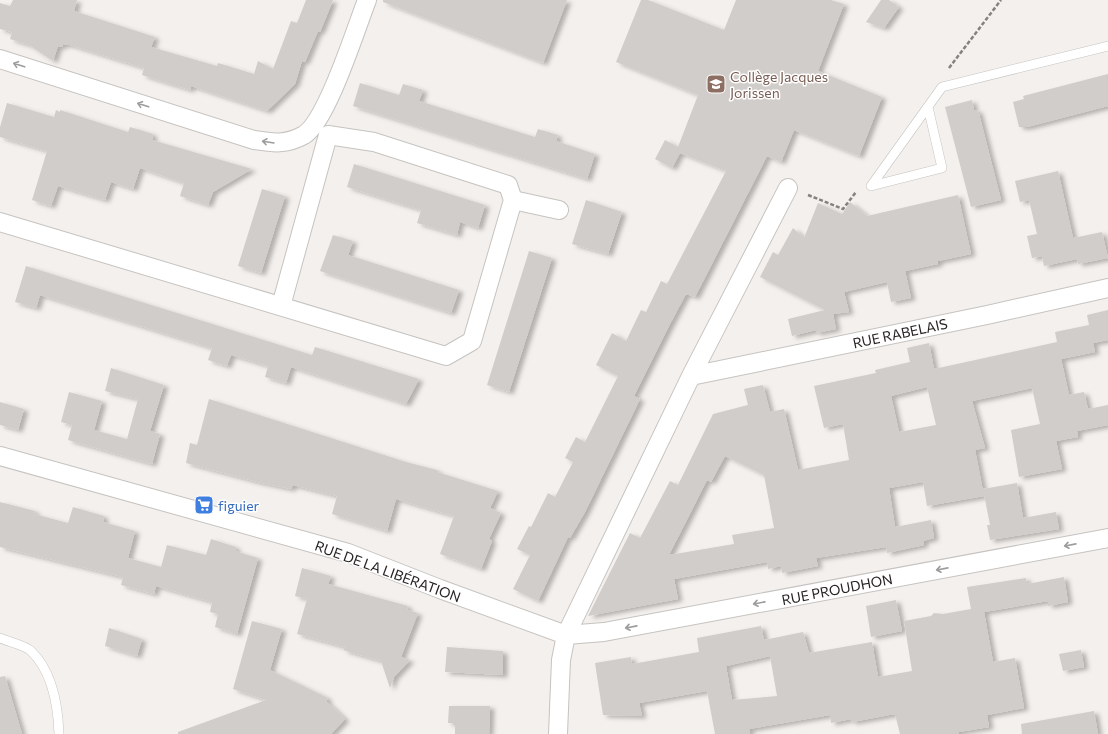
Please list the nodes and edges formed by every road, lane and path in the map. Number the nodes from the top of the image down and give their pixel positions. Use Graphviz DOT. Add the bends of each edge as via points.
graph roads {
  1 [pos="366,0"];
  2 [pos="1108,46"];
  3 [pos="0,59"];
  4 [pos="928,107"];
  5 [pos="316,131"];
  6 [pos="788,188"];
  7 [pos="513,200"];
  8 [pos="559,210"];
  9 [pos="0,222"];
  10 [pos="1108,288"];
  11 [pos="281,306"];
  12 [pos="691,376"];
  13 [pos="0,456"];
  14 [pos="1108,538"];
  15 [pos="566,635"];
  16 [pos="0,638"];
  17 [pos="59,734"];
  18 [pos="558,734"];
  1 -- 5 [label="street"];
  2 -- 4 [label="lane" via="942,87"];
  5 -- 3 [label="street, one-way" via="279,144 254,140"];
  4 -- 4 [label="lane" via="942,168 871,186 888,162"];
  5 -- 7 [label="street" via="374,142 508,186"];
  5 -- 11 [label="street"];
  6 -- 12 [label="street"];
  7 -- 8 [label="street"];
  7 -- 11 [label="street" via="472,341 446,356"];
  9 -- 11 [label="street"];
  10 -- 12 [label="street, RUE RABELAIS"];
  12 -- 15 [label="street"];
  13 -- 15 [label="street, RUE DE LA LIBÉRATION" via="348,553"];
  14 -- 15 [label="street, RUE PROUDHON, one-way" via="604,632"];
  15 -- 18 [label="street" via="561,660"];
  16 -- 17 [label="lane" via="31,650 46,672 56,696"];
}
